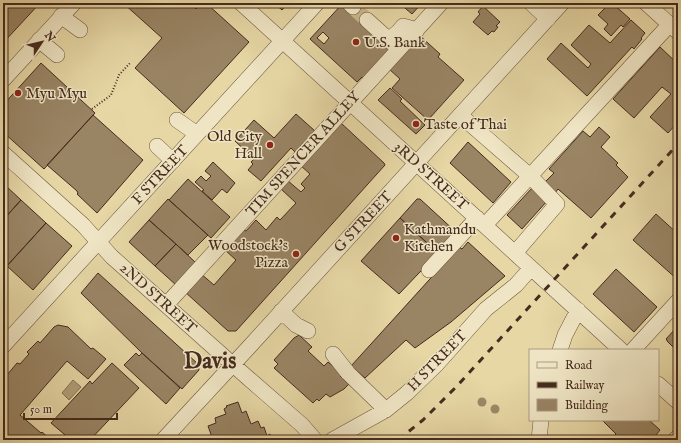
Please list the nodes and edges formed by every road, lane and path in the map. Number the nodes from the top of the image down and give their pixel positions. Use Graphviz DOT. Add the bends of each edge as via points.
graph roads {
  1 [pos="74,3"];
  2 [pos="241,3"];
  3 [pos="317,3"];
  4 [pos="441,3"];
  5 [pos="531,3"];
  6 [pos="562,3"];
  7 [pos="646,3"];
  8 [pos="61,16"];
  9 [pos="548,19"];
  10 [pos="367,20"];
  11 [pos="410,28"];
  12 [pos="674,28"];
  13 [pos="80,30"];
  14 [pos="388,39"];
  15 [pos="39,40"];
  16 [pos="283,40"];
  17 [pos="400,49"];
  18 [pos="57,55"];
  19 [pos="130,63"];
  20 [pos="3,80"];
  21 [pos="351,102"];
  22 [pos="92,109"];
  23 [pos="460,114"];
  24 [pos="177,120"];
  25 [pos="197,134"];
  26 [pos="157,146"];
  27 [pos="3,153"];
  28 [pos="173,161"];
  29 [pos="417,164"];
  30 [pos="530,176"];
  31 [pos="481,222"];
  32 [pos="98,242"];
  33 [pos="515,253"];
  34 [pos="532,268"];
  35 [pos="430,270"];
  36 [pos="678,301"];
  37 [pos="166,305"];
  38 [pos="284,308"];
  39 [pos="578,310"];
  40 [pos="308,330"];
  41 [pos="3,346"];
  42 [pos="560,349"];
  43 [pos="620,349"];
  44 [pos="634,349"];
  45 [pos="333,354"];
  46 [pos="232,364"];
  47 [pos="659,385"];
  48 [pos="678,402"];
  49 [pos="386,410"];
  50 [pos="541,421"];
  51 [pos="678,437"];
  52 [pos="163,440"];
  53 [pos="315,440"];
  54 [pos="332,440"];
  55 [pos="539,440"];
  56 [pos="675,440"];
  1 -- 8 [label="street"];
  2 -- 16 [label="street, 3RD STREET"];
  3 -- 16 [label="street, F STREET"];
  4 -- 11 [label="street, TIM SPENCER ALLEY"];
  5 -- 9 [label="street"];
  6 -- 9 [label="street, G STREET"];
  7 -- 12 [label="street"];
  8 -- 13 [label="street"];
  8 -- 15 [label="street"];
  9 -- 23 [label="street, G STREET"];
  10 -- 14 [label="street"];
  11 -- 14 [label="street"];
  11 -- 17 [label="street, TIM SPENCER ALLEY"];
  12 -- 30 [label="street"];
  14 -- 17 [label="street"];
  15 -- 18 [label="street"];
  15 -- 20 [label="street"];
  16 -- 21 [label="street, 3RD STREET"];
  16 -- 25 [label="street, F STREET"];
  17 -- 21 [label="street, TIM SPENCER ALLEY"];
  19 -- 22 [label="path" via="119,75 111,96"];
  21 -- 29 [label="street, 3RD STREET"];
  21 -- 37 [label="street, TIM SPENCER ALLEY"];
  23 -- 29 [label="street, G STREET"];
  23 -- 30 [label="street"];
  24 -- 25 [label="street"];
  25 -- 28 [label="street, F STREET"];
  26 -- 28 [label="street"];
  27 -- 32 [label="street, 2ND STREET"];
  28 -- 32 [label="street, F STREET"];
  29 -- 31 [label="street, 3RD STREET"];
  29 -- 38 [label="street, G STREET"];
  30 -- 31 [label="street"];
  30 -- 33 [label="street" via="557,204"];
  31 -- 33 [label="street, 3RD STREET"];
  31 -- 35 [label="street"];
  32 -- 37 [label="street, 2ND STREET"];
  32 -- 41 [label="street, F STREET"];
  33 -- 34 [label="street, 3RD STREET"];
  34 -- 39 [label="street, 3RD STREET"];
  34 -- 49 [label="street, H STREET" via="486,310 437,364"];
  36 -- 44 [label="street"];
  37 -- 46 [label="street, 2ND STREET"];
  38 -- 40 [label="street" via="296,325"];
  38 -- 46 [label="street, G STREET"];
  39 -- 42 [label="street"];
  39 -- 43 [label="street, 3RD STREET"];
  45 -- 49 [label="street" via="348,373"];
  46 -- 52 [label="street, G STREET"];
  46 -- 53 [label="street, 2ND STREET" via="302,425"];
  47 -- 48 [label="street"];
  49 -- 54 [label="street, H STREET"];
  50 -- 55 [label="street"];
  51 -- 56 [label="street"];
}
